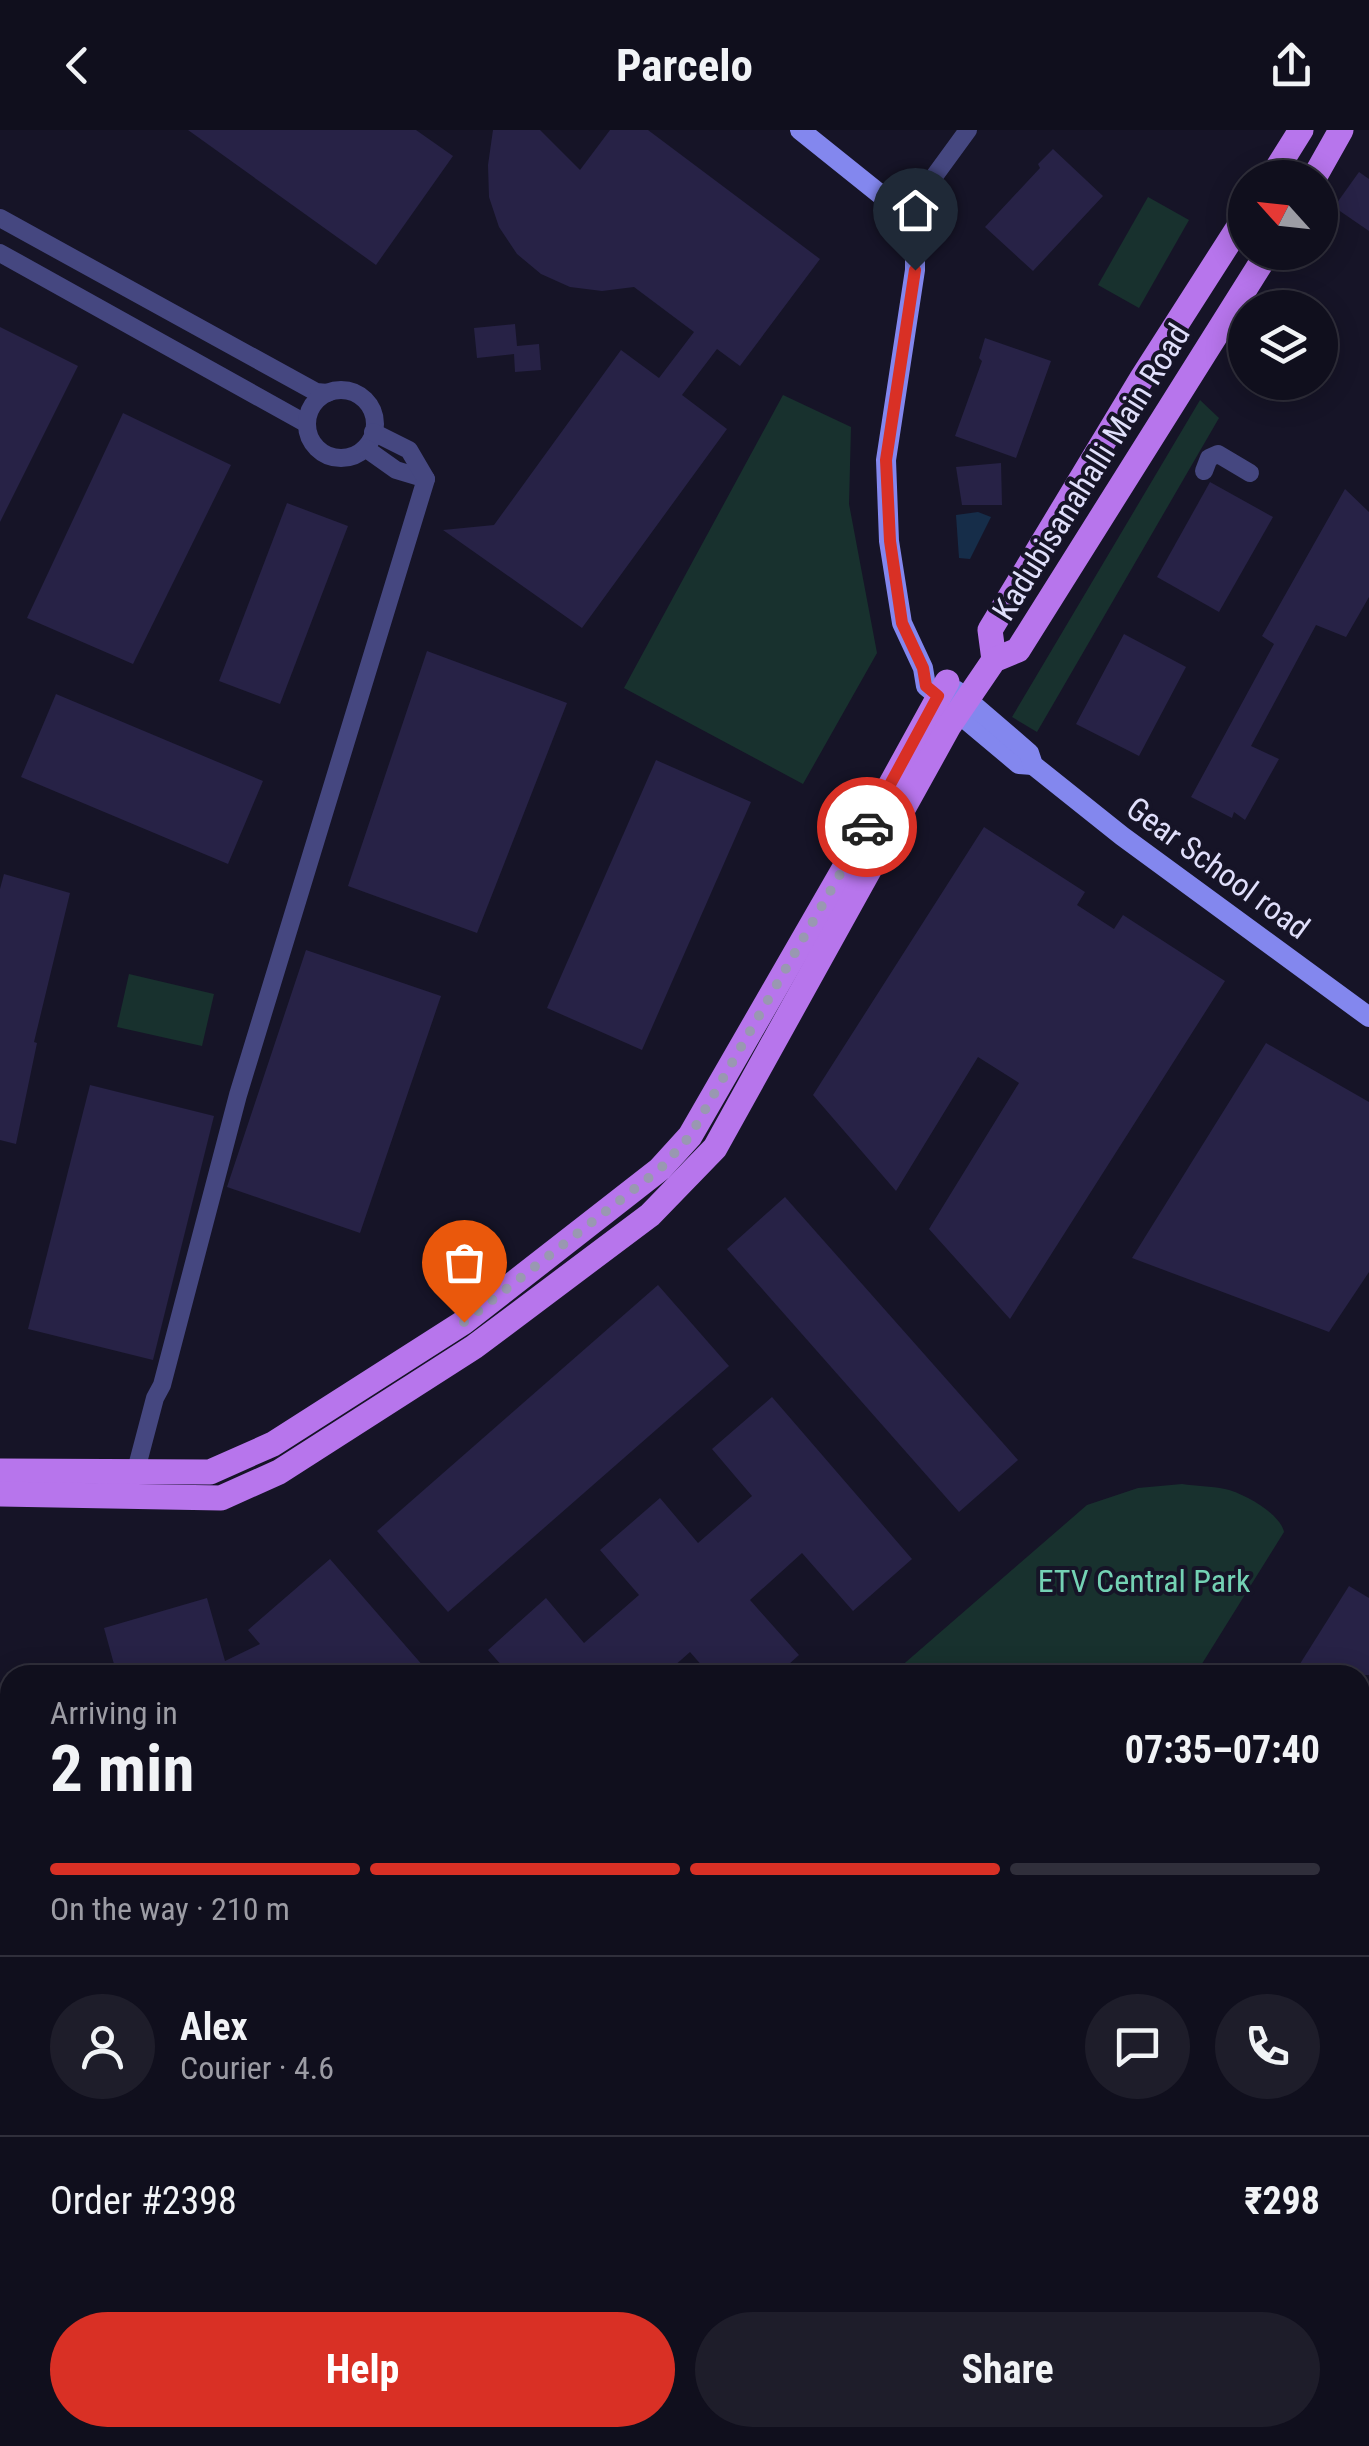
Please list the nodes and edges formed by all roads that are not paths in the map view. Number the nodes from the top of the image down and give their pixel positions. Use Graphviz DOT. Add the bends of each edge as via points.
graph roads {
  1 [pos="800,130"];
  2 [pos="968,130"];
  3 [pos="1301,130"];
  4 [pos="1341,130"];
  5 [pos="1282,160"];
  6 [pos="1324,160"];
  7 [pos="906,216"];
  8 [pos="2,224"];
  9 [pos="1228,244"];
  10 [pos="0,254"];
  11 [pos="1257,270"];
  12 [pos="1174,328"];
  13 [pos="1208,348"];
  14 [pos="328,392"];
  15 [pos="307,424"];
  16 [pos="369,440"];
  17 [pos="1204,471"];
  18 [pos="1250,473"];
  19 [pos="994,660"];
  20 [pos="952,698"];
  21 [pos="1369,1017"];
  22 [pos="136,1470"];
  23 [pos="0,1471"];
  24 [pos="0,1494"];
  1 -- 7 [label="main road"];
  2 -- 7 [label="street"];
  3 -- 5 [label="main road"];
  4 -- 6 [label="main road"];
  7 -- 20 [label="main road, Gear School road" via="916,240 915,270 886,460 890,541 902,623 926,686"];
  8 -- 14 [label="street" via="316,392"];
  9 -- 12 [label="main road"];
  10 -- 15 [label="street"];
  11 -- 13 [label="main road, Kadubisanahalli Main Road"];
  12 -- 13 [label="main road"];
  12 -- 19 [label="main road" via="990,630"];
  13 -- 19 [label="main road, Kadubisanahalli Main Road" via="1018,650"];
  14 -- 15 [label="street" via="314,403"];
  14 -- 16 [label="street" via="364,399 373,414"];
  15 -- 16 [label="street" via="314,445 330,456 352,456"];
  16 -- 22 [label="street" via="409,450 426,480 238,1095"];
  17 -- 18 [label="street" via="1218,454"];
  19 -- 20 [label="main road, Kadubisanahalli Main Road"];
  20 -- 21 [label="main road, Gear School road" via="1019,764 1033,765"];
  20 -- 22 [label="main road" via="849,860 690,1136 660,1169 464,1322 273,1444 210,1472"];
  20 -- 24 [label="main road" via="714,1148 650,1215 474,1347 279,1472 222,1498"];
  22 -- 23 [label="main road"];
}
